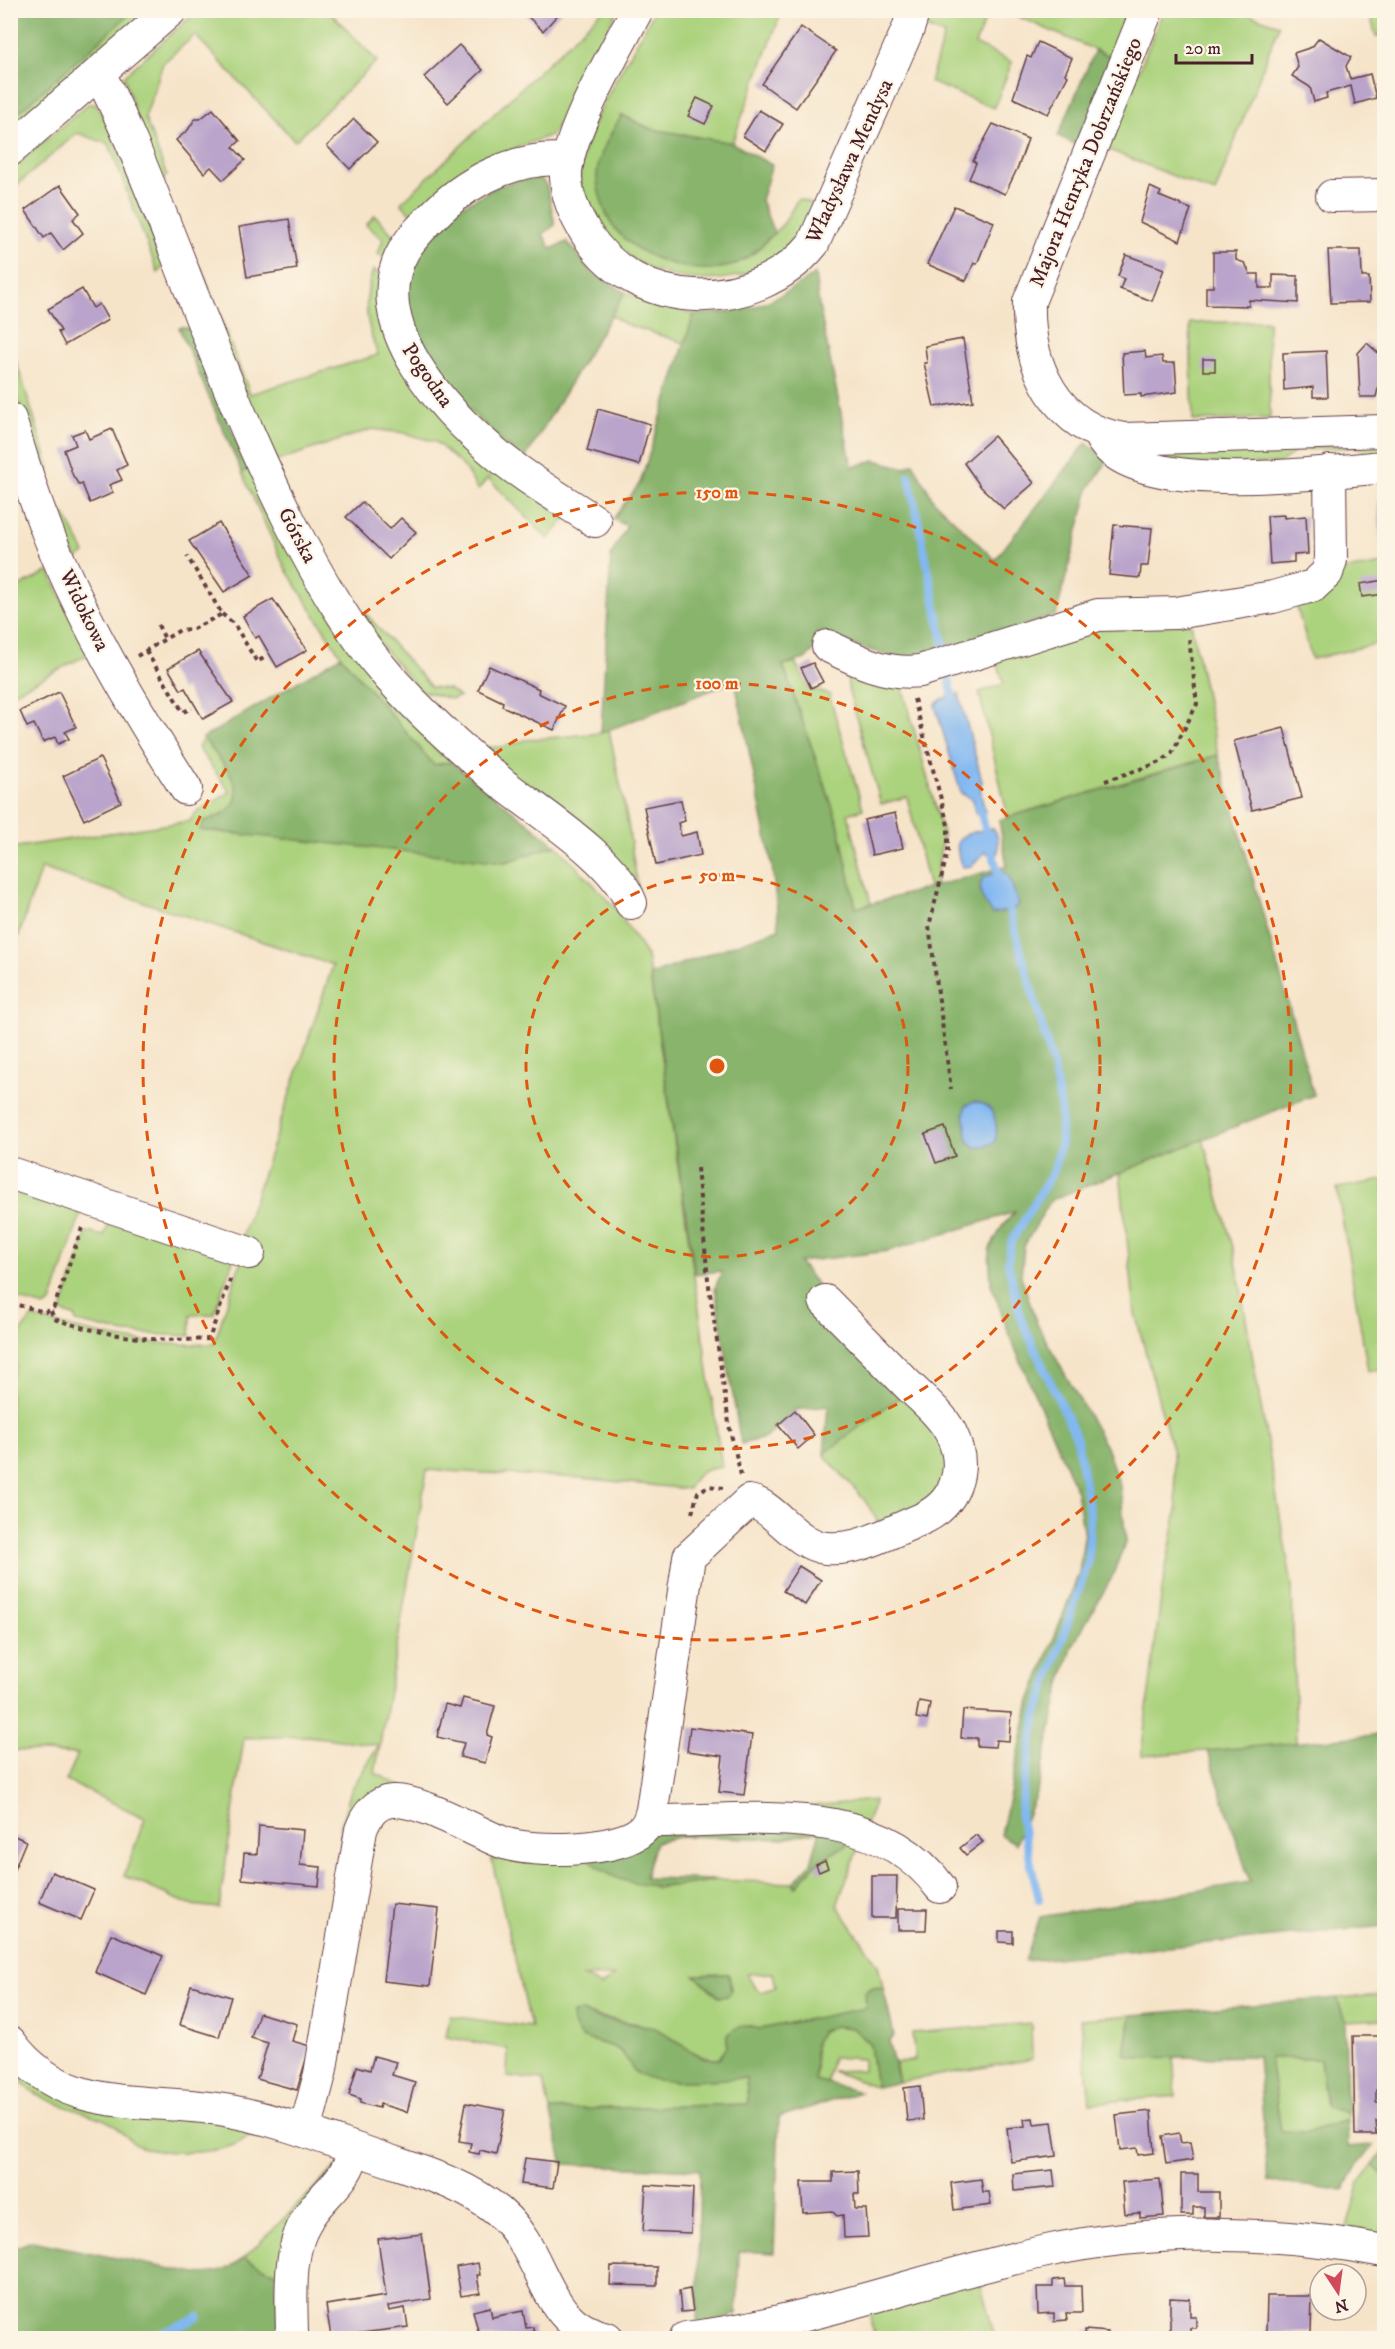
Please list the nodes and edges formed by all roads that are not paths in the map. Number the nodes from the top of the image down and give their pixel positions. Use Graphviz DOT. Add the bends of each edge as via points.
graph roads {
  1 [pos="171,10"];
  2 [pos="637,10"];
  3 [pos="914,10"];
  4 [pos="1147,10"];
  5 [pos="99,73"];
  6 [pos="10,150"];
  7 [pos="568,160"];
  8 [pos="1384,195"];
  9 [pos="1332,196"];
  10 [pos="10,419"];
  11 [pos="1384,431"];
  12 [pos="1098,433"];
  13 [pos="1384,467"];
  14 [pos="1330,471"];
  15 [pos="594,521"];
  16 [pos="828,646"];
  17 [pos="186,789"];
  18 [pos="631,903"];
  19 [pos="10,1173"];
  20 [pos="245,1252"];
  21 [pos="825,1301"];
  22 [pos="649,1821"];
  23 [pos="940,1887"];
  24 [pos="10,2042"];
  25 [pos="305,2131"];
  26 [pos="354,2149"];
  27 [pos="1384,2251"];
  28 [pos="292,2338"];
  29 [pos="607,2338"];
  30 [pos="686,2338"];
  1 -- 5 [label="street"];
  2 -- 7 [label="street, Władysława Mendysa" via="576,132"];
  3 -- 7 [label="street, Władysława Mendysa" via="822,230 792,266 762,283 722,295 693,296 662,290 618,268 595,247 576,214 568,192"];
  4 -- 12 [label="street, Majora Henryka Dobrzańskiego" via="1029,302 1031,342 1047,388 1068,413"];
  5 -- 6 [label="street"];
  5 -- 18 [label="street, Górska" via="140,159 253,443 337,608 392,680 471,756 602,863 625,889"];
  7 -- 15 [label="street, Pogodna" via="545,159 516,166 490,175 453,197 420,228 404,251 394,279 393,306 411,358 440,399 500,458"];
  8 -- 9 [label="street"];
  10 -- 17 [label="street, Widokowa" via="40,515 78,598 117,674"];
  11 -- 12 [label="street, Majora Henryka Dobrzańskiego" via="1133,440"];
  12 -- 14 [label="street" via="1116,456 1158,471 1222,477"];
  13 -- 14 [label="street"];
  14 -- 16 [label="street" via="1331,560 1327,573 1313,586 1185,611 1098,615 907,672 859,662"];
  19 -- 20 [label="street"];
  21 -- 22 [label="street" via="945,1423 957,1450 957,1482 934,1513 845,1548 820,1547 794,1534 759,1504 749,1501 689,1557"];
  22 -- 23 [label="street" via="782,1820 833,1824 897,1847 922,1865"];
  22 -- 25 [label="street" via="641,1832 614,1843 533,1848 505,1844 406,1802 384,1802 373,1810 361,1830 320,2074"];
  24 -- 25 [label="street" via="39,2073 73,2093 216,2108"];
  25 -- 26 [label="street"];
  26 -- 28 [label="street" via="347,2172 310,2215 297,2243"];
  26 -- 29 [label="street" via="431,2174 489,2204 519,2233 563,2316 581,2331"];
  27 -- 30 [label="street" via="1239,2237 1102,2242 1015,2258 803,2316 729,2333"];
}
